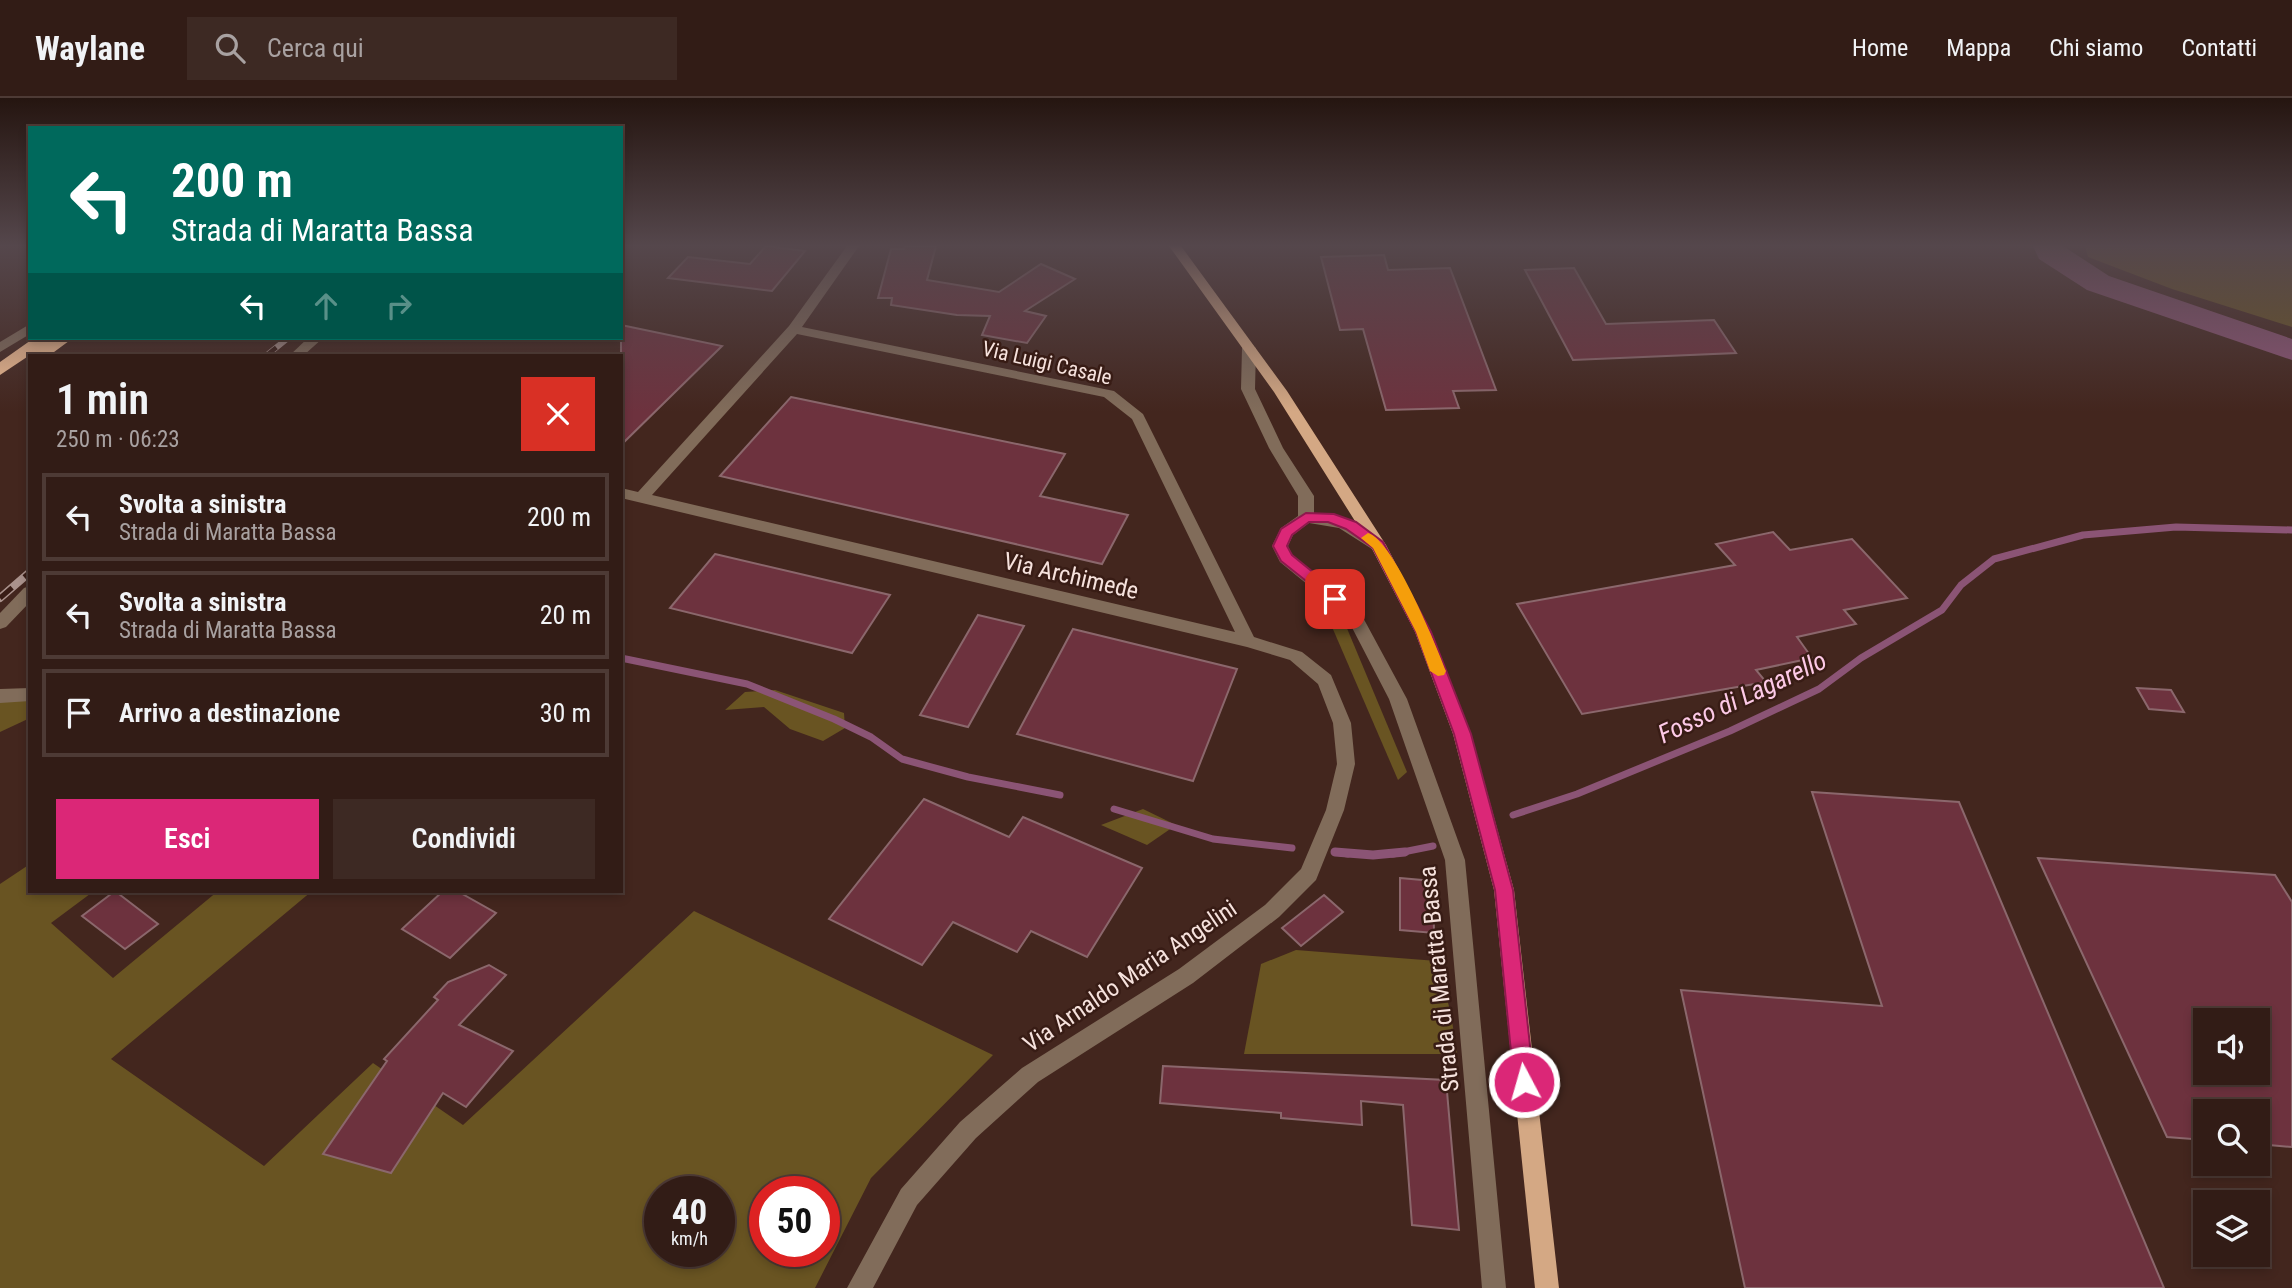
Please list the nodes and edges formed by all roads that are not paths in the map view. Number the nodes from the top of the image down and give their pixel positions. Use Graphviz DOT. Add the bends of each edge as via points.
graph roads {
  1 [pos="814,302"];
  2 [pos="1215,302"];
  3 [pos="28,329"];
  4 [pos="794,329"];
  5 [pos="41,340"];
  6 [pos="62,340"];
  7 [pos="314,340"];
  8 [pos="0,348"];
  9 [pos="1249,348"];
  10 [pos="41,354"];
  11 [pos="297,354"];
  12 [pos="28,364"];
  13 [pos="0,370"];
  14 [pos="0,385"];
  15 [pos="623,494"];
  16 [pos="641,498"];
  17 [pos="1306,518"];
  18 [pos="1378,545"];
  19 [pos="28,594"];
  20 [pos="0,623"];
  21 [pos="1248,641"];
  22 [pos="28,694"];
  23 [pos="0,696"];
  24 [pos="859,1288"];
  25 [pos="1494,1288"];
  26 [pos="1547,1288"];
  1 -- 4 [label="street"];
  2 -- 9 [label="main road"];
  3 -- 8 [label="street"];
  4 -- 16 [label="street"];
  4 -- 21 [label="street, Via Luigi Casale" via="1109,394 1138,417"];
  5 -- 13 [label="highway"];
  6 -- 10 [label="highway"];
  7 -- 11 [label="street"];
  9 -- 17 [label="street" via="1248,389 1276,448 1306,496"];
  9 -- 18 [label="main road"];
  12 -- 14 [label="highway"];
  15 -- 16 [label="street, Via Archimede"];
  16 -- 21 [label="street, Via Archimede"];
  17 -- 18 [label="street" via="1329,517"];
  17 -- 25 [label="street, Strada di Maratta Bassa" via="1286,532 1280,546 1286,558 1352,612 1398,699 1455,860"];
  18 -- 26 [label="main road" via="1423,632 1462,734 1504,890"];
  19 -- 20 [label="street"];
  21 -- 24 [label="street, Via Arnaldo Maria Angelini" via="1296,656 1325,680 1342,723 1346,764 1335,810 1309,874 1272,911 1218,952 1030,1075 968,1130 909,1197"];
  22 -- 23 [label="street"];
}
